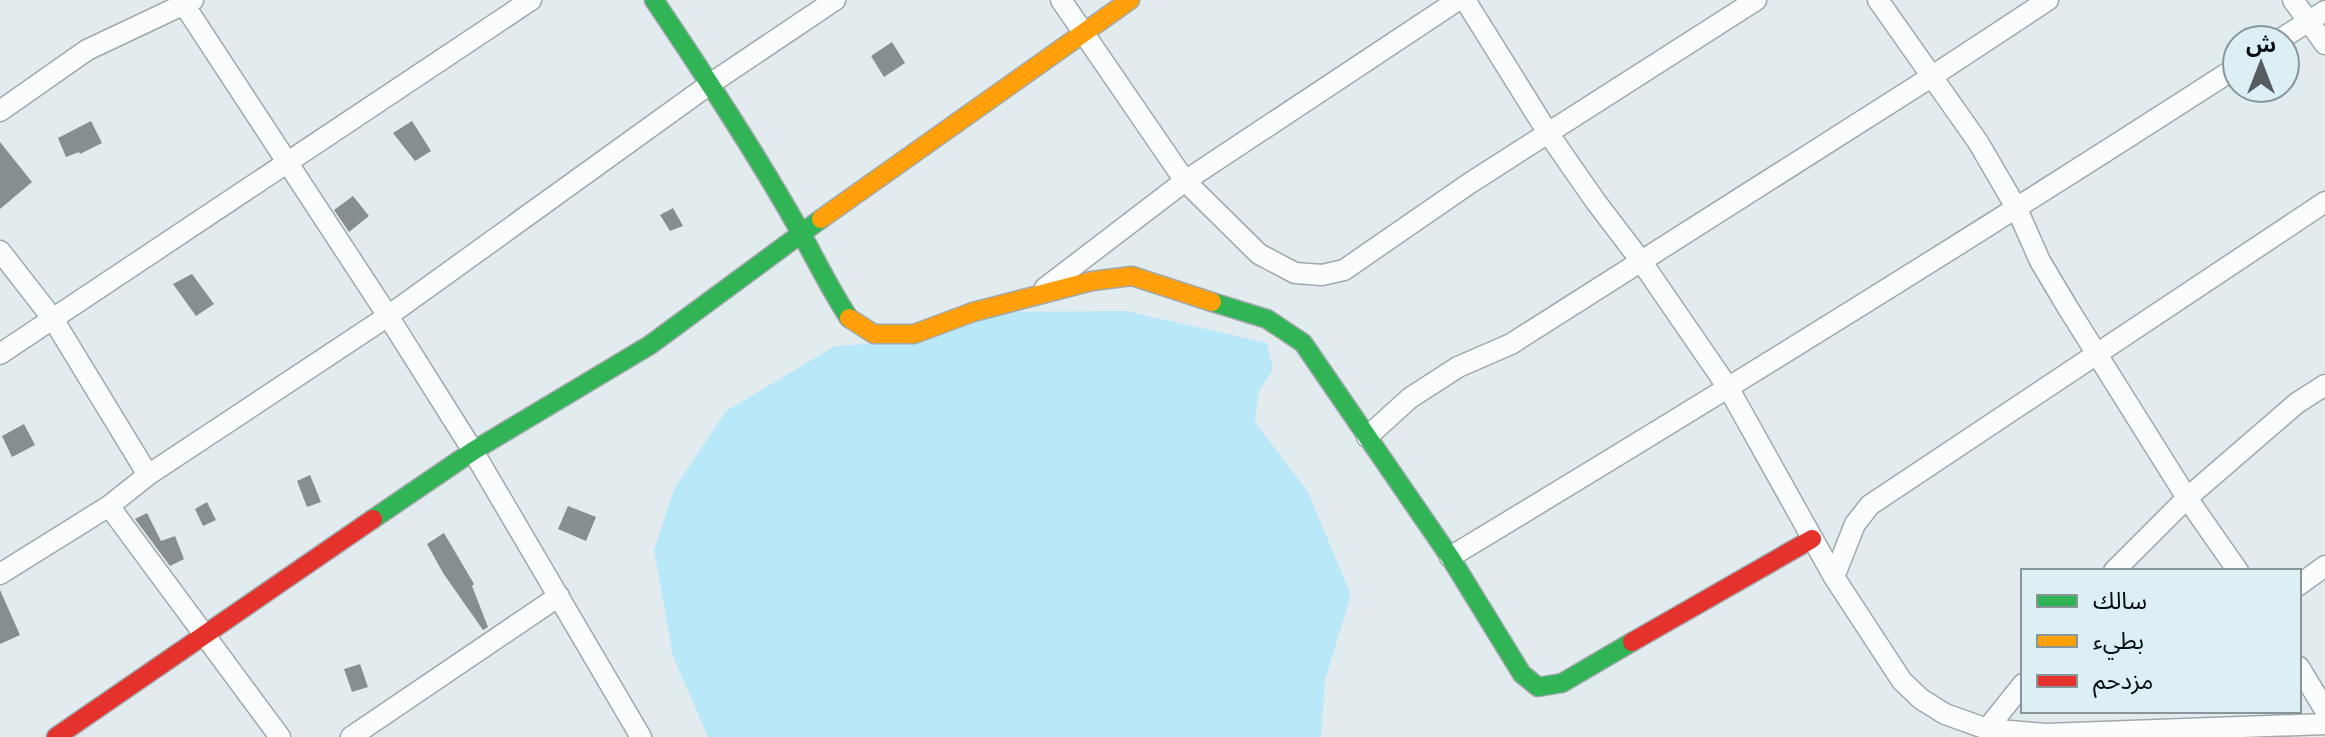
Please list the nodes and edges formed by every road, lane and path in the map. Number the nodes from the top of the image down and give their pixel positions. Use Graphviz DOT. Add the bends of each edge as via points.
graph roads {
  1 [pos="531,0"];
  2 [pos="654,0"];
  3 [pos="835,0"];
  4 [pos="1061,0"];
  5 [pos="1130,0"];
  6 [pos="1458,0"];
  7 [pos="1465,0"];
  8 [pos="1756,0"];
  9 [pos="1878,0"];
  10 [pos="2048,0"];
  11 [pos="2293,0"];
  12 [pos="186,1"];
  13 [pos="2317,16"];
  14 [pos="1084,35"];
  15 [pos="2325,44"];
  16 [pos="1931,77"];
  17 [pos="2221,77"];
  18 [pos="710,84"];
  19 [pos="0,111"];
  20 [pos="1548,133"];
  21 [pos="287,164"];
  22 [pos="1185,181"];
  23 [pos="2325,202"];
  24 [pos="2017,209"];
  25 [pos="801,234"];
  26 [pos="0,251"];
  27 [pos="1641,261"];
  28 [pos="1035,297"];
  29 [pos="388,316"];
  30 [pos="53,319"];
  31 [pos="2097,353"];
  32 [pos="0,354"];
  33 [pos="2325,385"];
  34 [pos="1729,389"];
  35 [pos="1367,437"];
  36 [pos="473,451"];
  37 [pos="148,475"];
  38 [pos="2187,498"];
  39 [pos="109,506"];
  40 [pos="1812,539"];
  41 [pos="1450,557"];
  42 [pos="2325,566"];
  43 [pos="2116,569"];
  44 [pos="2237,569"];
  45 [pos="0,574"];
  46 [pos="1834,577"];
  47 [pos="2301,584"];
  48 [pos="559,596"];
  49 [pos="205,636"];
  50 [pos="2301,670"];
  51 [pos="2021,686"];
  52 [pos="2325,710"];
  53 [pos="2325,724"];
  54 [pos="1987,729"];
  55 [pos="56,737"];
  56 [pos="280,737"];
  57 [pos="351,737"];
  58 [pos="641,737"];
  1 -- 21 [label="street"];
  2 -- 18 [label="street"];
  3 -- 18 [label="street"];
  4 -- 14 [label="street"];
  5 -- 14 [label="street"];
  6 -- 22 [label="street"];
  7 -- 20 [label="street"];
  8 -- 20 [label="street"];
  9 -- 16 [label="street"];
  10 -- 16 [label="street"];
  11 -- 13 [label="street"];
  12 -- 19 [label="street" via="87,50"];
  12 -- 21 [label="street"];
  13 -- 15 [label="street"];
  14 -- 22 [label="street"];
  14 -- 25 [label="street"];
  16 -- 24 [label="street"];
  16 -- 27 [label="street"];
  17 -- 24 [label="street"];
  18 -- 25 [label="street"];
  18 -- 29 [label="street"];
  20 -- 22 [label="street" via="1344,270 1322,275 1295,273 1259,254"];
  20 -- 27 [label="street"];
  21 -- 29 [label="street"];
  21 -- 30 [label="street"];
  22 -- 28 [label="street"];
  23 -- 31 [label="street"];
  24 -- 31 [label="street" via="2040,261"];
  24 -- 34 [label="street"];
  25 -- 28 [label="street" via="849,318 874,334 914,334"];
  25 -- 36 [label="street" via="650,345"];
  26 -- 30 [label="street"];
  27 -- 34 [label="street"];
  27 -- 35 [label="street" via="1511,344 1422,390"];
  28 -- 35 [label="street" via="1111,276 1132,276 1267,319 1303,343"];
  29 -- 36 [label="street"];
  29 -- 37 [label="street"];
  30 -- 32 [label="street"];
  30 -- 37 [label="street"];
  31 -- 38 [label="street"];
  31 -- 46 [label="street" via="1870,505 1855,524"];
  33 -- 38 [label="street"];
  34 -- 40 [label="street"];
  34 -- 41 [label="street"];
  35 -- 41 [label="street"];
  36 -- 48 [label="street"];
  36 -- 49 [label="street"];
  37 -- 39 [label="street"];
  38 -- 43 [label="street"];
  38 -- 44 [label="street"];
  39 -- 45 [label="street"];
  39 -- 49 [label="street"];
  40 -- 41 [label="street" via="1562,683 1538,687 1522,674"];
  40 -- 46 [label="street"];
  42 -- 47 [label="street"];
  46 -- 54 [label="street" via="1902,681 1945,714"];
  48 -- 57 [label="street"];
  48 -- 58 [label="street"];
  49 -- 55 [label="street"];
  49 -- 56 [label="street"];
  50 -- 52 [label="street"];
  51 -- 54 [label="street"];
  53 -- 54 [label="street" via="2046,734"];
}
